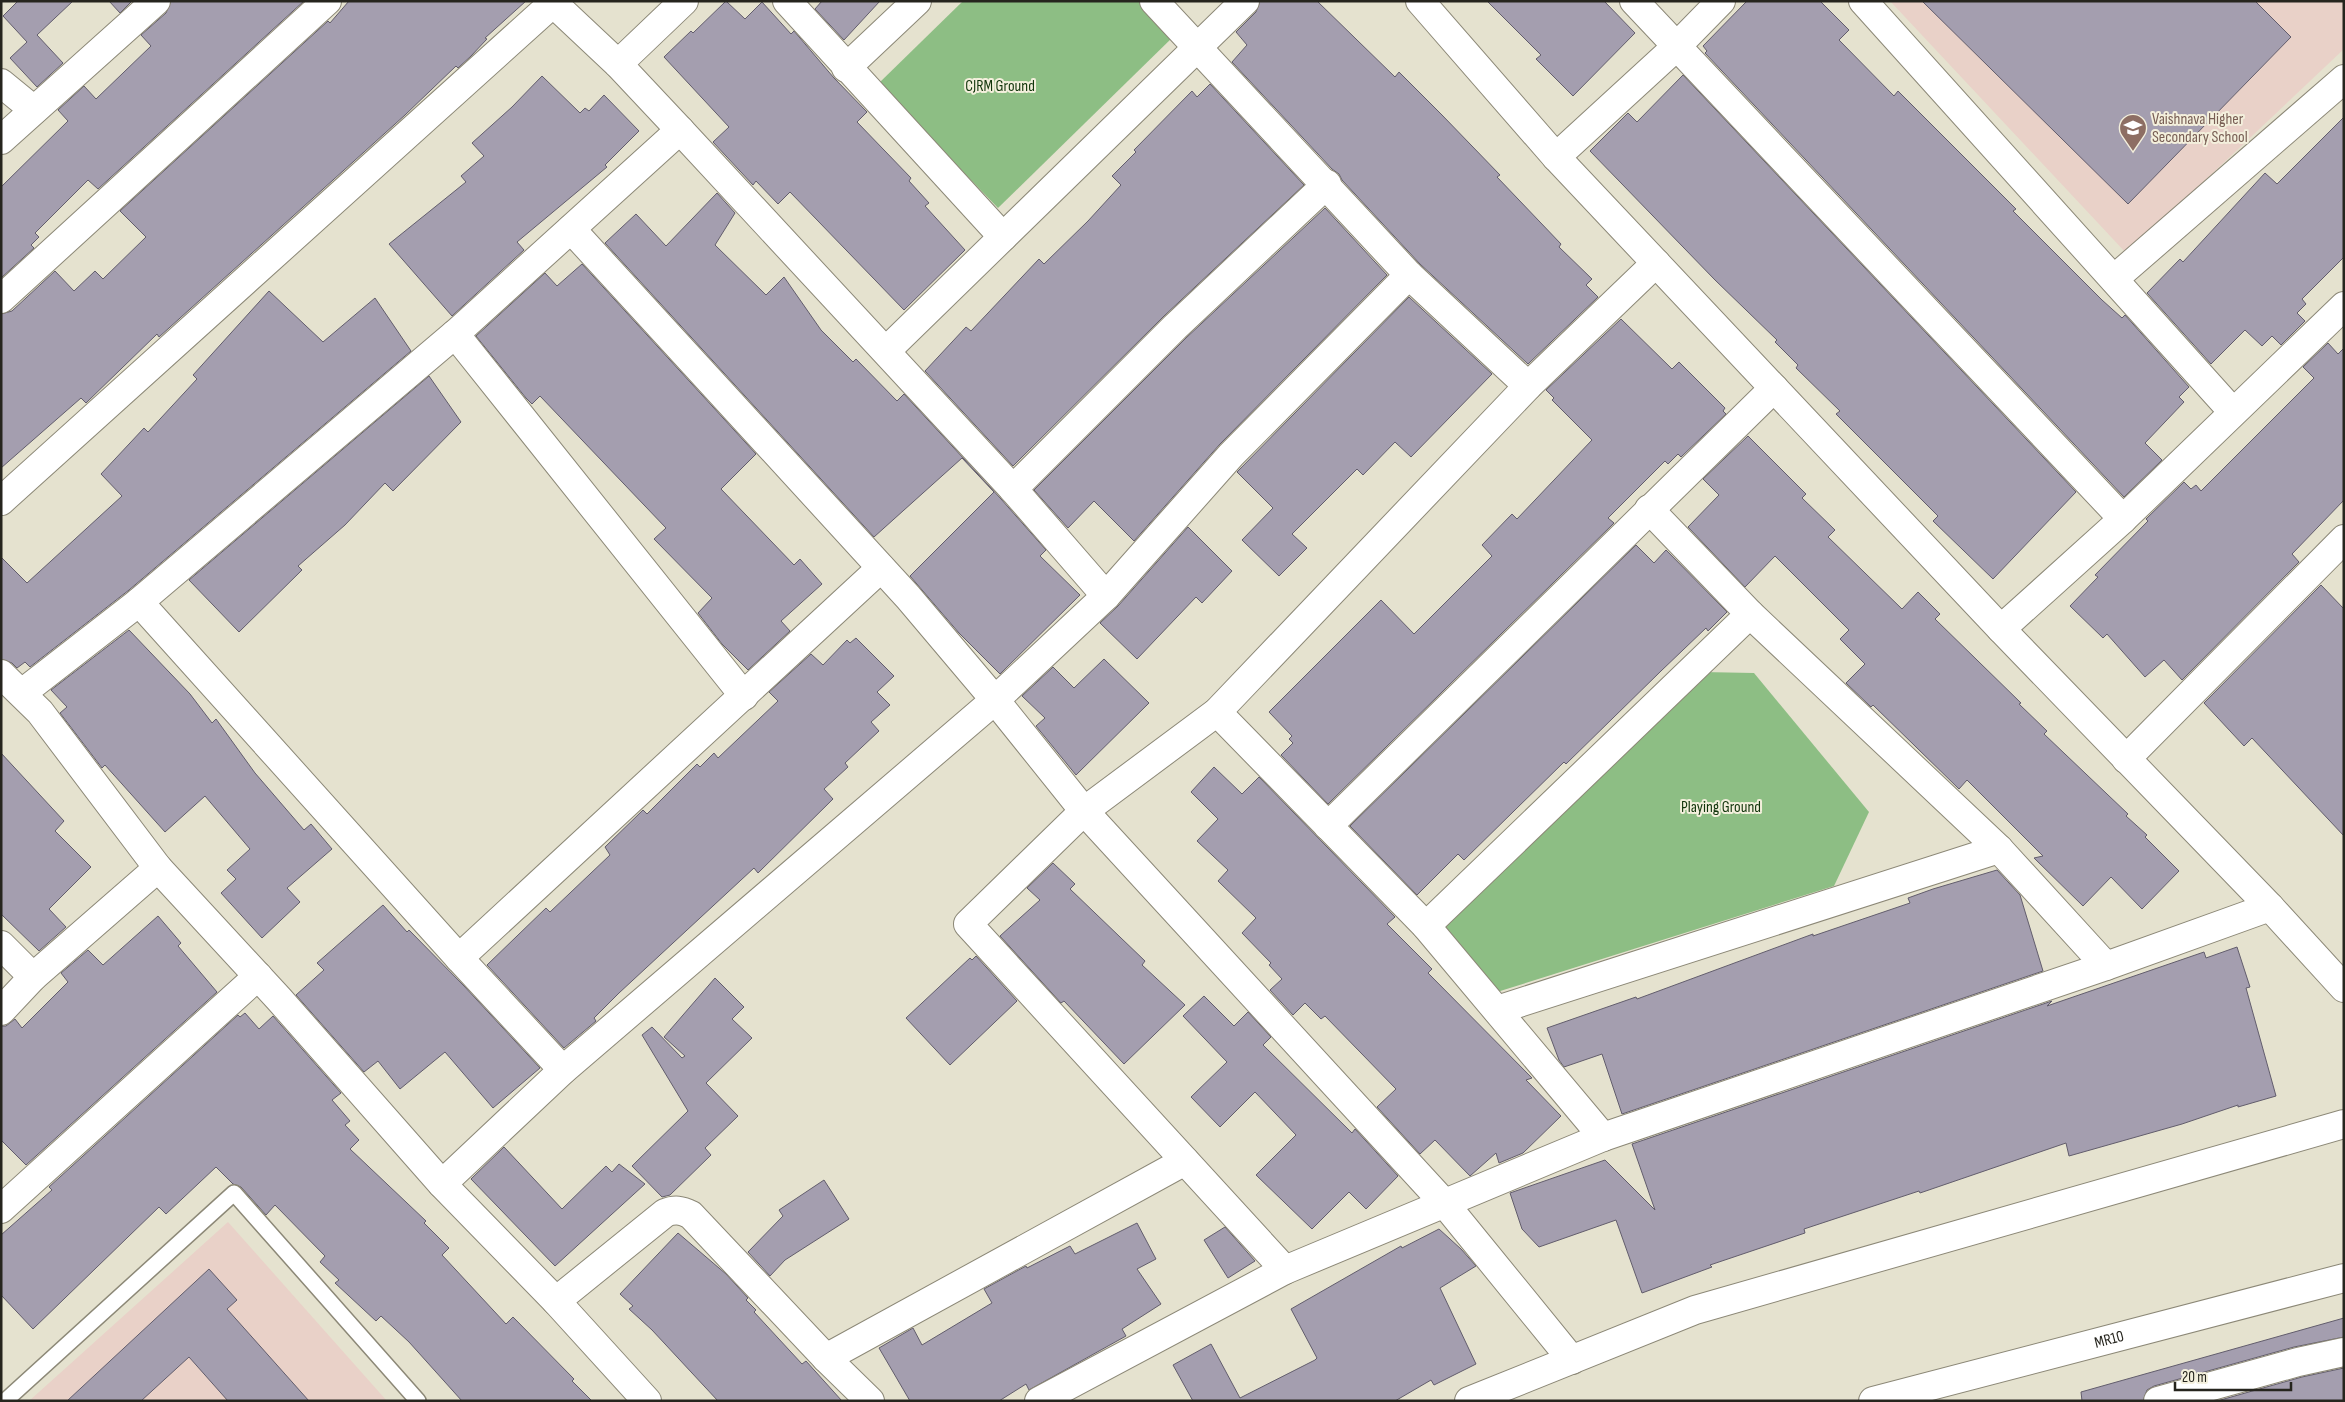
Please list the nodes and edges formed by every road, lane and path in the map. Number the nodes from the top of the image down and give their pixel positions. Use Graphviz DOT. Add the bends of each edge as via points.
graph roads {
  1 [pos="156,1"];
  2 [pos="327,1"];
  3 [pos="684,1"];
  4 [pos="787,1"];
  5 [pos="917,1"];
  6 [pos="1154,1"];
  7 [pos="1245,1"];
  8 [pos="1420,1"];
  9 [pos="1634,1"];
  10 [pos="1720,1"];
  11 [pos="1863,1"];
  12 [pos="552,2"];
  13 [pos="1676,47"];
  14 [pos="1198,49"];
  15 [pos="618,64"];
  16 [pos="846,68"];
  17 [pos="2344,79"];
  18 [pos="1,83"];
  19 [pos="34,110"];
  20 [pos="680,130"];
  21 [pos="1,140"];
  22 [pos="1556,157"];
  23 [pos="1327,184"];
  24 [pos="571,229"];
  25 [pos="1003,237"];
  26 [pos="1656,263"];
  27 [pos="1409,275"];
  28 [pos="2114,279"];
  29 [pos="1,299"];
  30 [pos="2344,306"];
  31 [pos="455,334"];
  32 [pos="886,351"];
  33 [pos="1528,386"];
  34 [pos="1774,388"];
  35 [pos="2233,412"];
  36 [pos="1013,488"];
  37 [pos="1,501"];
  38 [pos="1650,509"];
  39 [pos="2123,519"];
  40 [pos="2344,539"];
  41 [pos="881,568"];
  42 [pos="1106,596"];
  43 [pos="138,602"];
  44 [pos="1750,614"];
  45 [pos="2001,629"];
  46 [pos="1,674"];
  47 [pos="22,693"];
  48 [pos="744,696"];
  49 [pos="995,700"];
  50 [pos="1217,712"];
  51 [pos="2126,759"];
  52 [pos="1084,811"];
  53 [pos="1328,826"];
  54 [pos="1999,848"];
  55 [pos="158,868"];
  56 [pos="2270,907"];
  57 [pos="1426,926"];
  58 [pos="1,945"];
  59 [pos="459,958"];
  60 [pos="2106,966"];
  61 [pos="258,976"];
  62 [pos="33,977"];
  63 [pos="2344,988"];
  64 [pos="1497,1010"];
  65 [pos="1,1011"];
  66 [pos="563,1070"];
  67 [pos="2344,1124"];
  68 [pos="1603,1137"];
  69 [pos="1185,1161"];
  70 [pos="442,1184"];
  71 [pos="1444,1204"];
  72 [pos="1,1209"];
  73 [pos="1285,1270"];
  74 [pos="2344,1278"];
  75 [pos="556,1301"];
  76 [pos="2344,1352"];
  77 [pos="826,1358"];
  78 [pos="1572,1360"];
  79 [pos="4,1401"];
  80 [pos="418,1401"];
  81 [pos="647,1401"];
  82 [pos="870,1401"];
  83 [pos="1039,1401"];
  84 [pos="1469,1401"];
  85 [pos="1873,1401"];
  86 [pos="2158,1401"];
  1 -- 19 [label="street"];
  2 -- 29 [label="street"];
  3 -- 15 [label="street"];
  4 -- 16 [label="street"];
  5 -- 16 [label="street"];
  6 -- 14 [label="street"];
  7 -- 14 [label="street"];
  8 -- 22 [label="street"];
  9 -- 13 [label="street"];
  10 -- 13 [label="street"];
  11 -- 28 [label="street"];
  12 -- 15 [label="street"];
  12 -- 37 [label="street"];
  13 -- 22 [label="street"];
  13 -- 39 [label="street"];
  14 -- 23 [label="street"];
  14 -- 25 [label="street"];
  15 -- 20 [label="street"];
  16 -- 25 [label="street"];
  17 -- 28 [label="street"];
  18 -- 19 [label="street"];
  19 -- 21 [label="street"];
  20 -- 24 [label="street"];
  20 -- 32 [label="street"];
  22 -- 26 [label="street"];
  23 -- 27 [label="street"];
  23 -- 36 [label="street" via="1175,327"];
  24 -- 31 [label="street"];
  24 -- 41 [label="street"];
  25 -- 32 [label="street"];
  26 -- 33 [label="street"];
  26 -- 34 [label="street"];
  27 -- 33 [label="street"];
  27 -- 42 [label="street" via="1231,455"];
  28 -- 35 [label="street"];
  30 -- 35 [label="street"];
  31 -- 43 [label="street"];
  31 -- 48 [label="street"];
  32 -- 36 [label="street"];
  33 -- 50 [label="street"];
  34 -- 38 [label="street"];
  34 -- 45 [label="street"];
  35 -- 39 [label="street"];
  36 -- 42 [label="street"];
  38 -- 44 [label="street"];
  38 -- 53 [label="street"];
  39 -- 45 [label="street"];
  40 -- 51 [label="street"];
  41 -- 48 [label="street"];
  41 -- 49 [label="street"];
  42 -- 49 [label="street"];
  43 -- 47 [label="street"];
  43 -- 59 [label="street"];
  44 -- 54 [label="street"];
  44 -- 57 [label="street"];
  45 -- 51 [label="street"];
  46 -- 47 [label="street"];
  47 -- 55 [label="street" via="40,712"];
  48 -- 59 [label="street"];
  49 -- 52 [label="street"];
  49 -- 66 [label="street"];
  50 -- 52 [label="street"];
  50 -- 53 [label="street"];
  51 -- 56 [label="street"];
  52 -- 69 [label="street" via="968,924"];
  52 -- 71 [label="street"];
  53 -- 57 [label="street"];
  54 -- 60 [label="street"];
  54 -- 64 [label="street"];
  55 -- 61 [label="street"];
  55 -- 62 [label="street"];
  56 -- 60 [label="street"];
  56 -- 63 [label="street"];
  57 -- 64 [label="street"];
  58 -- 62 [label="street"];
  59 -- 66 [label="street"];
  60 -- 68 [label="street"];
  61 -- 70 [label="street"];
  61 -- 72 [label="street"];
  62 -- 65 [label="street"];
  64 -- 68 [label="street"];
  66 -- 70 [label="street"];
  67 -- 78 [label="street" via="1695,1310"];
  68 -- 71 [label="street"];
  69 -- 73 [label="street"];
  69 -- 77 [label="street"];
  70 -- 75 [label="street"];
  71 -- 73 [label="street"];
  71 -- 78 [label="street"];
  73 -- 83 [label="street"];
  74 -- 85 [label="street, MR10"];
  75 -- 77 [label="street" via="665,1213 682,1211 691,1215"];
  75 -- 81 [label="street"];
  76 -- 86 [label="street"];
  77 -- 82 [label="street"];
  78 -- 84 [label="street"];
  79 -- 80 [label="lane" via="234,1193"];
}
